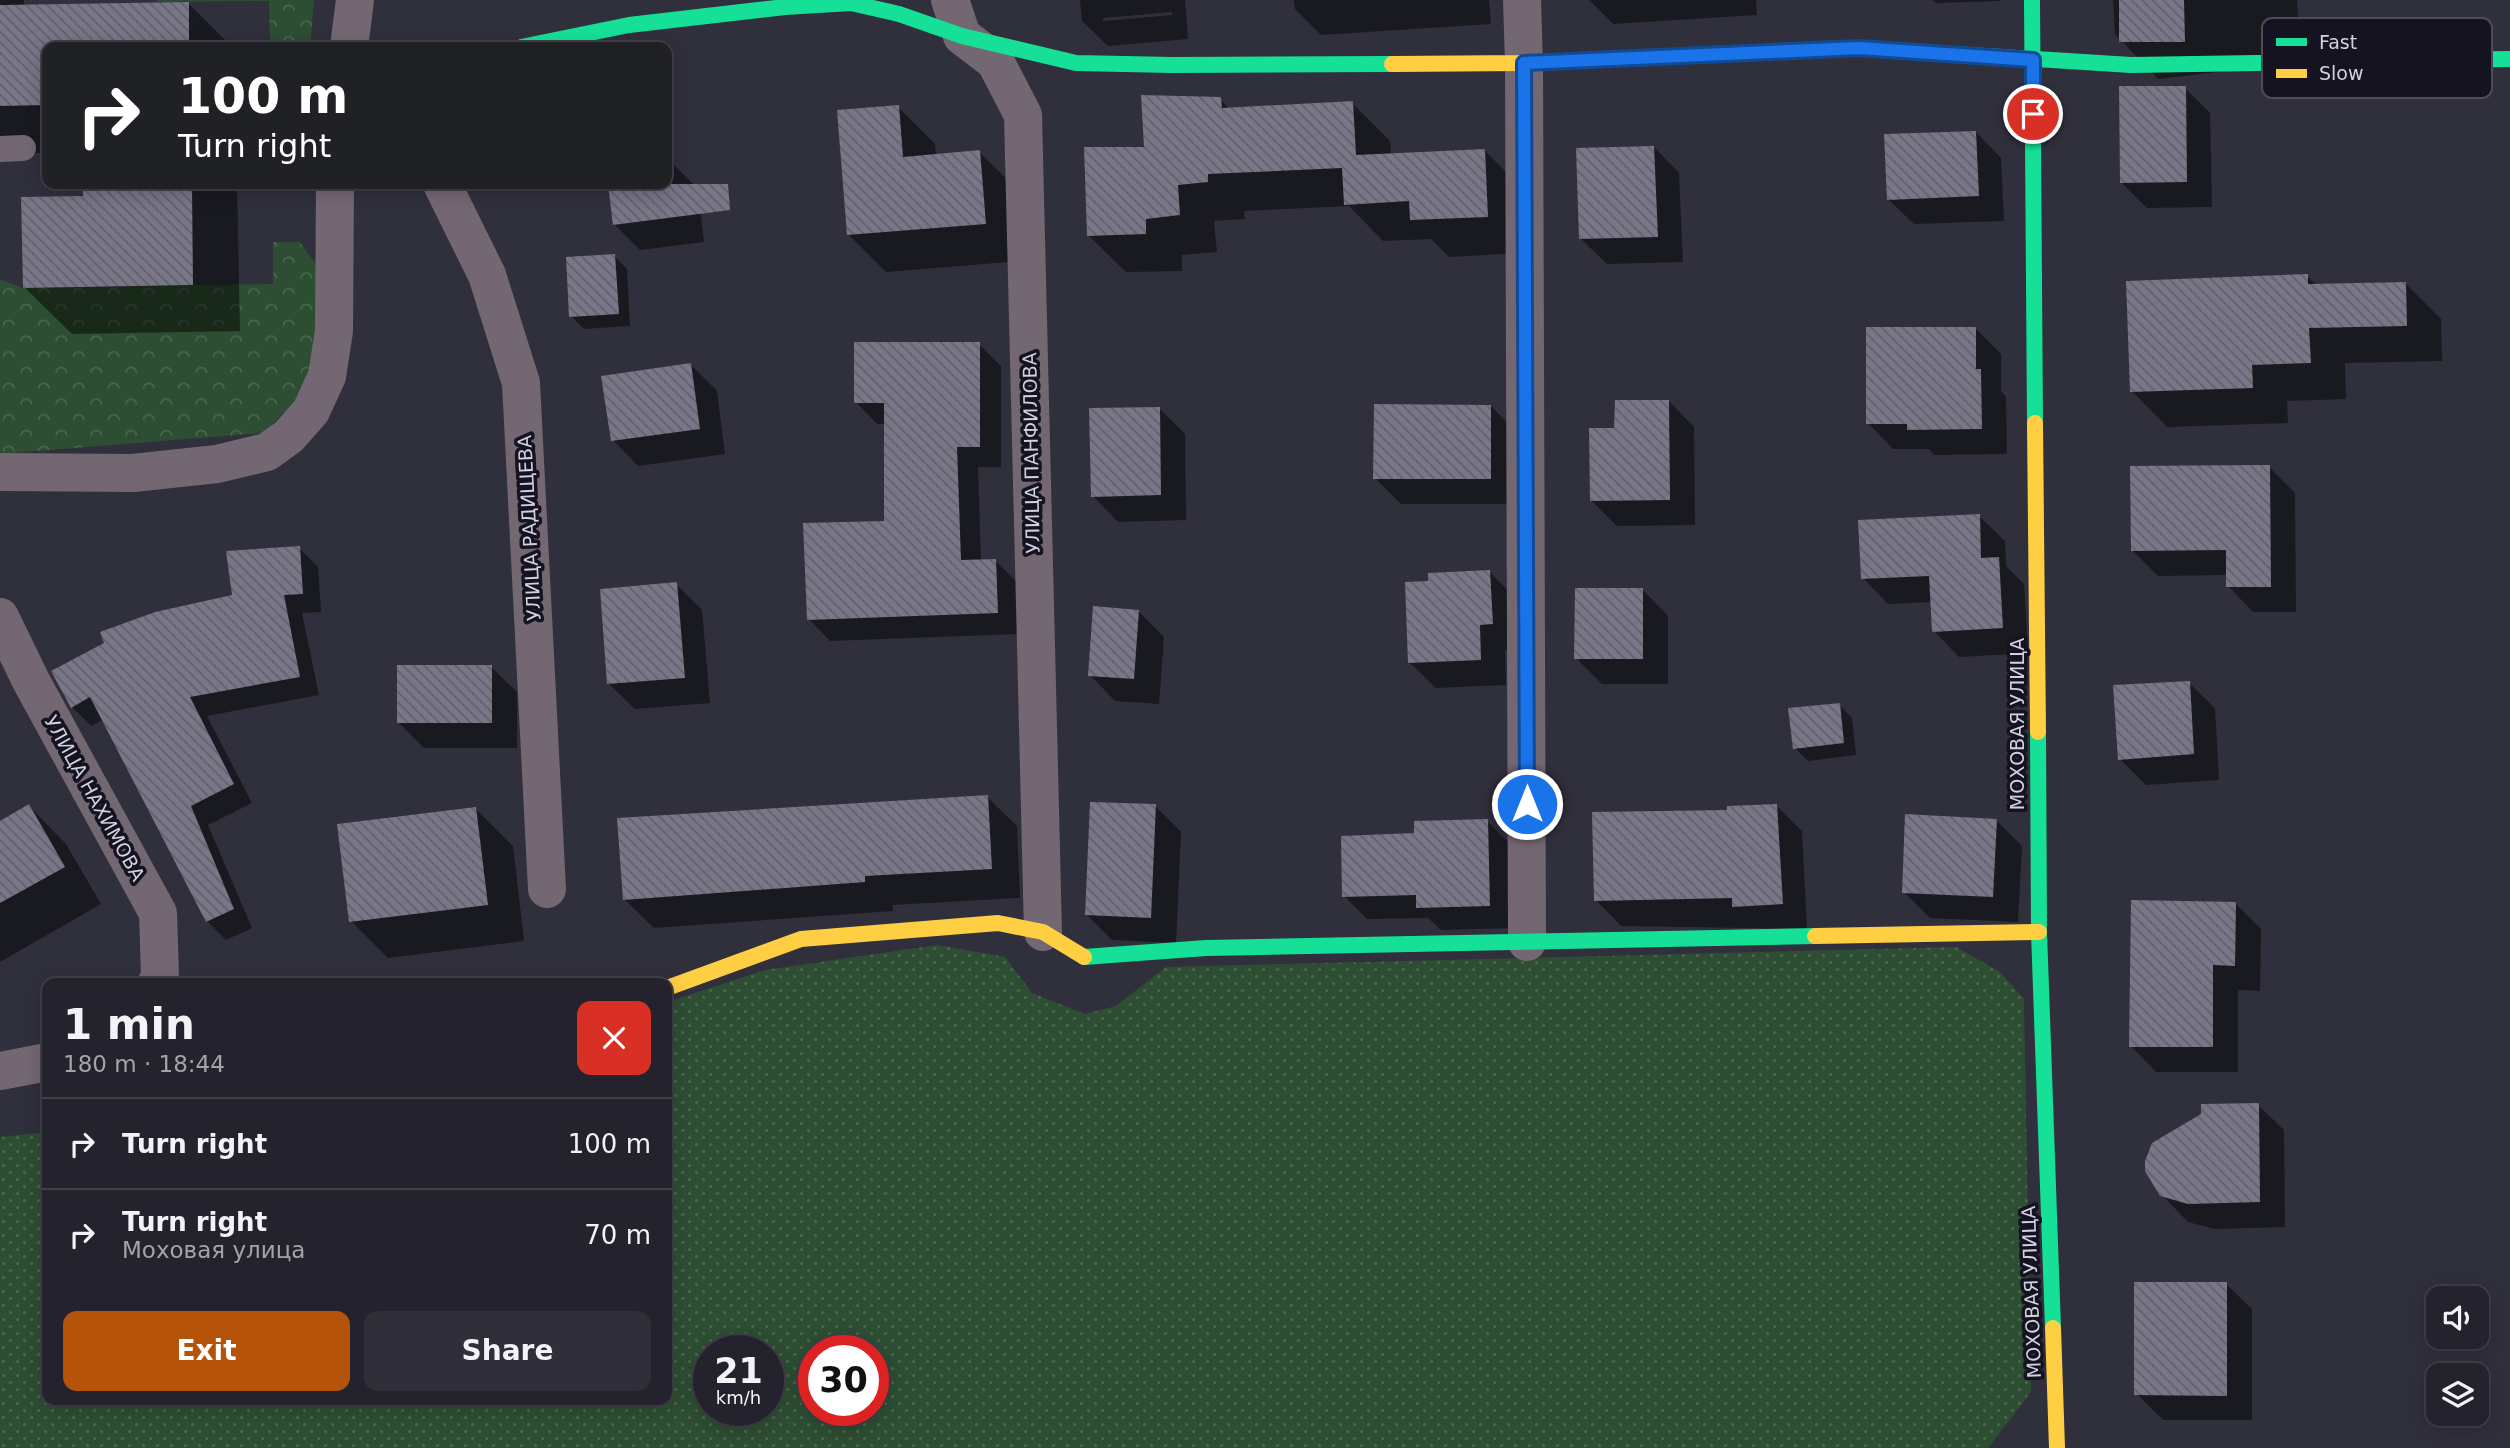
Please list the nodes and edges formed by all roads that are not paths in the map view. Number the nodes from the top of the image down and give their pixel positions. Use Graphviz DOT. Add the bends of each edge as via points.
graph roads {
  1 [pos="355,0"];
  2 [pos="950,0"];
  3 [pos="1522,0"];
  4 [pos="2032,0"];
  5 [pos="962,36"];
  6 [pos="350,42"];
  7 [pos="546,42"];
  8 [pos="2492,59"];
  9 [pos="2510,59"];
  10 [pos="2033,60"];
  11 [pos="1524,63"];
  12 [pos="2262,63"];
  13 [pos="335,189"];
  14 [pos="444,189"];
  15 [pos="0,472"];
  16 [pos="0,617"];
  17 [pos="547,888"];
  18 [pos="1042,932"];
  19 [pos="2039,932"];
  20 [pos="1527,942"];
  21 [pos="159,978"];
  22 [pos="672,986"];
  23 [pos="42,1063"];
  24 [pos="0,1071"];
  25 [pos="2057,1448"];
  1 -- 6 [label="street"];
  2 -- 5 [label="street"];
  3 -- 11 [label="street"];
  4 -- 10 [label="street, МОХОВАЯ УЛИЦА"];
  5 -- 7 [label="street" via="851,3 629,25"];
  5 -- 11 [label="street" via="1076,63"];
  5 -- 18 [label="street, УЛИЦА ПАНФИЛОВА" via="995,61 1023,115"];
  8 -- 9 [label="street"];
  10 -- 11 [label="street" via="1859,48"];
  10 -- 12 [label="street" via="2131,65"];
  10 -- 19 [label="street, МОХОВАЯ УЛИЦА"];
  11 -- 20 [label="street"];
  13 -- 15 [label="street" via="334,331 327,376 311,411 289,436 267,452 217,464 134,473"];
  14 -- 17 [label="street, УЛИЦА РАДИЩЕВА" via="487,275 521,383"];
  16 -- 21 [label="street, УЛИЦА НАХИМОВА" via="30,681 158,913"];
  18 -- 20 [label="street" via="1084,957 1206,948"];
  18 -- 22 [label="street" via="998,923 801,939"];
  19 -- 20 [label="street"];
  19 -- 25 [label="street, МОХОВАЯ УЛИЦА"];
  23 -- 24 [label="street"];
}
